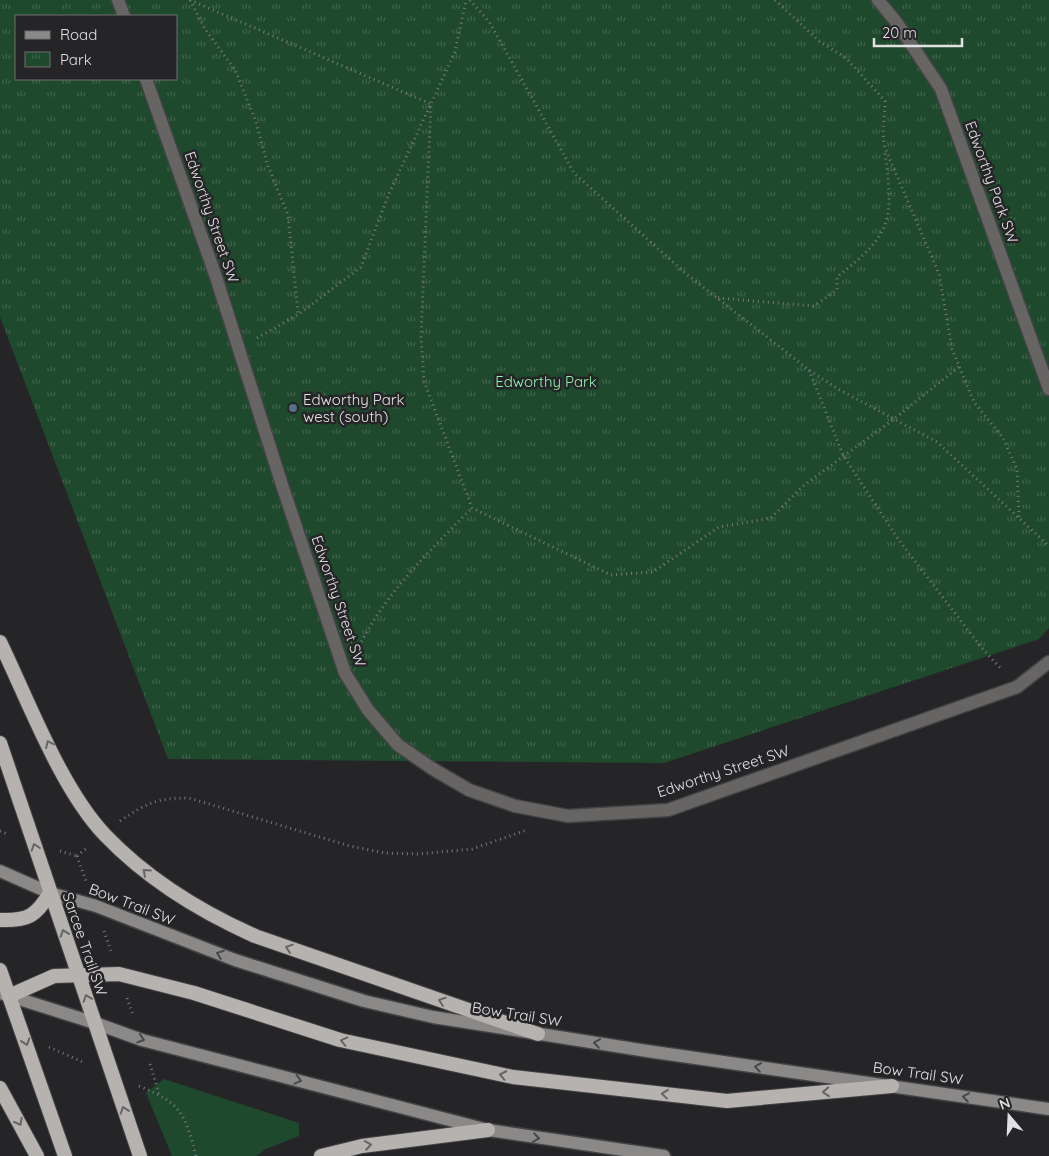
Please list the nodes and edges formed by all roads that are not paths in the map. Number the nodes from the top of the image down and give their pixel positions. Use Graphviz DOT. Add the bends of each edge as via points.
graph roads {
  1 [pos="118,0"];
  2 [pos="878,0"];
  3 [pos="124,15"];
  4 [pos="146,80"];
  5 [pos="1049,388"];
  6 [pos="0,642"];
  7 [pos="1049,662"];
  8 [pos="0,743"];
  9 [pos="0,872"];
  10 [pos="50,893"];
  11 [pos="0,920"];
  12 [pos="0,970"];
  13 [pos="78,974"];
  14 [pos="5,995"];
  15 [pos="95,1023"];
  16 [pos="538,1034"];
  17 [pos="892,1086"];
  18 [pos="0,1088"];
  19 [pos="1049,1109"];
  20 [pos="488,1130"];
  21 [pos="38,1156"];
  22 [pos="65,1156"];
  23 [pos="140,1156"];
  24 [pos="321,1156"];
  25 [pos="664,1156"];
  1 -- 3 [label="street"];
  2 -- 5 [label="street, Edworthy Park SW" via="941,89"];
  4 -- 7 [label="street, Edworthy Street SW" via="345,673 368,710 398,745 433,770 469,790 515,806 568,816 668,810 1018,687"];
  16 -- 6 [label="highway, one-way" via="255,936 171,892 105,835 91,818 59,766"];
  10 -- 8 [label="highway, Sarcee Trail SW, one-way"];
  9 -- 10 [label="main road, Bow Trail SW"];
  10 -- 11 [label="highway" via="38,912 15,920"];
  13 -- 10 [label="highway, Sarcee Trail SW, one-way"];
  16 -- 10 [label="main road, Bow Trail SW, one-way" via="433,1018 364,1001 235,960 96,906"];
  12 -- 14 [label="highway"];
  13 -- 14 [label="highway" via="54,976"];
  15 -- 13 [label="highway, Sarcee Trail SW, one-way"];
  17 -- 13 [label="highway, one-way" via="727,1101 513,1077 340,1040 194,993 119,974"];
  14 -- 15 [label="main road"];
  14 -- 22 [label="highway, one-way" via="24,1035"];
  15 -- 20 [label="main road, one-way" via="142,1040"];
  23 -- 15 [label="highway, Sarcee Trail SW, one-way"];
  17 -- 16 [label="main road, Bow Trail SW, one-way"];
  19 -- 17 [label="main road, Bow Trail SW, one-way"];
  18 -- 21 [label="highway, one-way"];
  24 -- 20 [label="highway, one-way" via="362,1146"];
  20 -- 25 [label="main road, one-way"];
}
